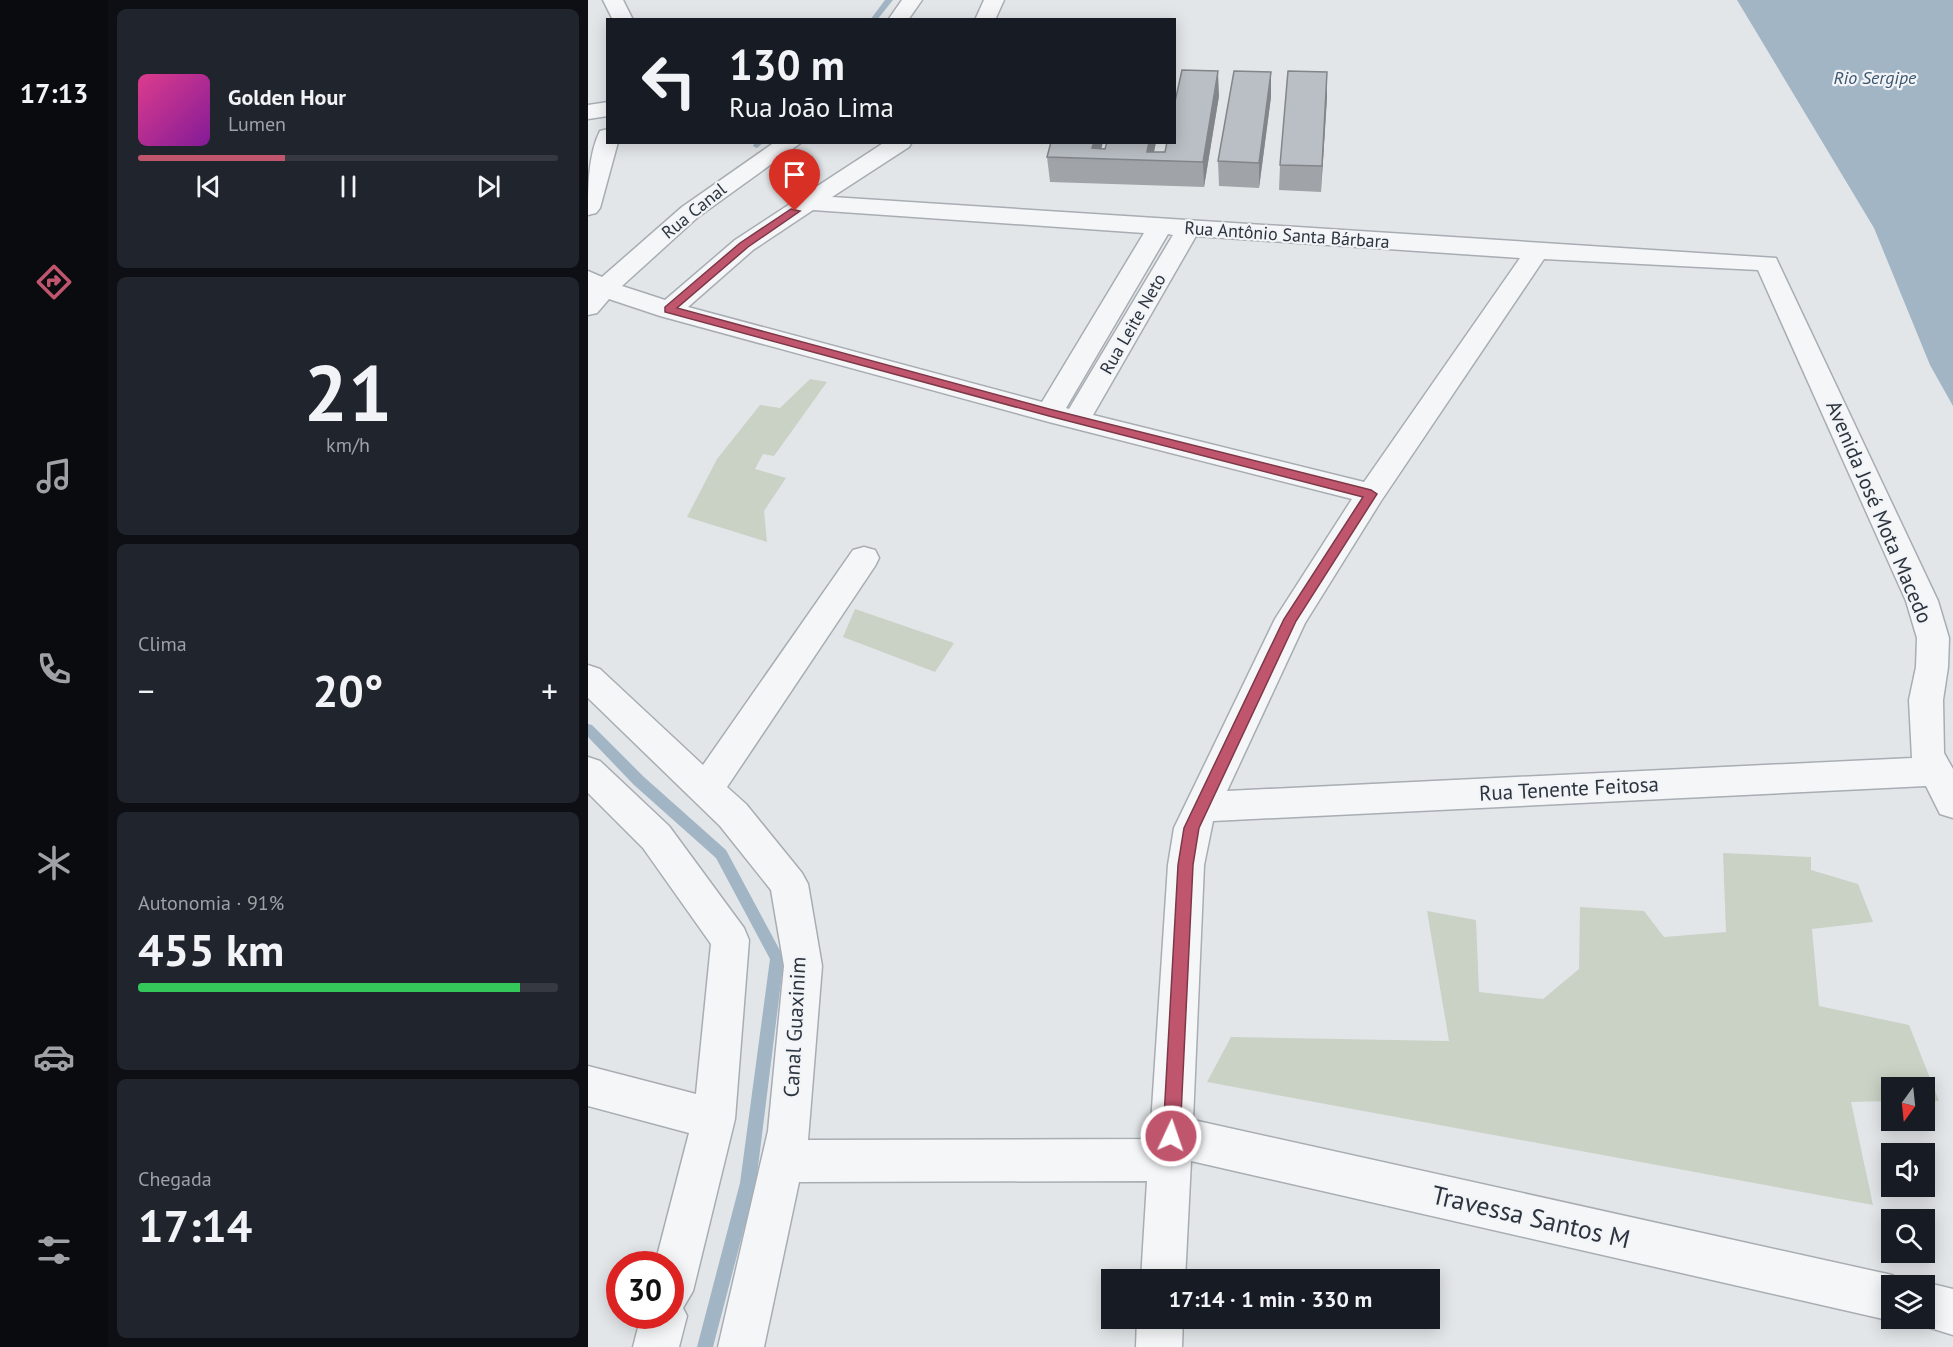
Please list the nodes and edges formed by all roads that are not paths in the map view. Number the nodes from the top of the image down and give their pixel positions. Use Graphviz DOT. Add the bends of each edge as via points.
graph roads {
  1 [pos="613,0"];
  2 [pos="912,0"];
  3 [pos="994,0"];
  4 [pos="622,18"];
  5 [pos="899,18"];
  6 [pos="986,18"];
  7 [pos="606,109"];
  8 [pos="588,111"];
  9 [pos="606,143"];
  10 [pos="787,144"];
  11 [pos="898,144"];
  12 [pos="808,203"];
  13 [pos="588,208"];
  14 [pos="1160,227"];
  15 [pos="1188,229"];
  16 [pos="1537,251"];
  17 [pos="1767,263"];
  18 [pos="593,292"];
  19 [pos="669,310"];
  20 [pos="1049,413"];
  21 [pos="1077,419"];
  22 [pos="1371,494"];
  23 [pos="864,558"];
  24 [pos="588,678"];
  25 [pos="588,771"];
  26 [pos="1936,771"];
  27 [pos="706,789"];
  28 [pos="1953,803"];
  29 [pos="1202,807"];
  30 [pos="588,1086"];
  31 [pos="714,1119"];
  32 [pos="1171,1148"];
  33 [pos="782,1161"];
  34 [pos="680,1251"];
  35 [pos="1164,1269"];
  36 [pos="1881,1296"];
  37 [pos="1935,1308"];
  38 [pos="1953,1312"];
  39 [pos="661,1329"];
  40 [pos="1160,1329"];
  41 [pos="656,1347"];
  42 [pos="741,1347"];
  43 [pos="1159,1347"];
  1 -- 4 [label="street"];
  2 -- 5 [label="street"];
  3 -- 6 [label="street"];
  7 -- 8 [label="street"];
  9 -- 13 [label="street"];
  10 -- 18 [label="street, Rua Canal" via="690,212"];
  11 -- 12 [label="street"];
  12 -- 14 [label="street, Rua Antônio Santa Bárbara"];
  12 -- 19 [label="street" via="744,245"];
  14 -- 15 [label="street, Rua Antônio Santa Bárbara"];
  14 -- 20 [label="street, Rua Leite Neto"];
  15 -- 16 [label="street, Rua Antônio Santa Bárbara"];
  15 -- 21 [label="street, Rua Leite Neto"];
  16 -- 17 [label="street, Rua Antônio Santa Bárbara"];
  16 -- 22 [label="street"];
  17 -- 26 [label="street, Avenida José Mota Macedo" via="1922,601 1933,638 1926,700 1927,754"];
  18 -- 19 [label="street"];
  19 -- 20 [label="street"];
  20 -- 21 [label="street"];
  21 -- 22 [label="street"];
  22 -- 29 [label="street" via="1291,619"];
  23 -- 27 [label="street"];
  24 -- 27 [label="street, Canal Guaxinim"];
  25 -- 31 [label="street" via="656,837 730,940"];
  26 -- 28 [label="street, Avenida José Mota Macedo"];
  26 -- 29 [label="street, Rua Tenente Feitosa"];
  27 -- 33 [label="street, Canal Guaxinim" via="733,815 789,884 803,966 789,1131"];
  29 -- 32 [label="street" via="1192,828 1186,865"];
  30 -- 31 [label="street"];
  31 -- 34 [label="street"];
  32 -- 33 [label="street, Travessa Santos M"];
  32 -- 35 [label="street"];
  32 -- 36 [label="street, Travessa Santos M"];
  33 -- 42 [label="street, Canal Guaxinim"];
  37 -- 38 [label="street"];
  39 -- 41 [label="street"];
  40 -- 43 [label="street"];
}
